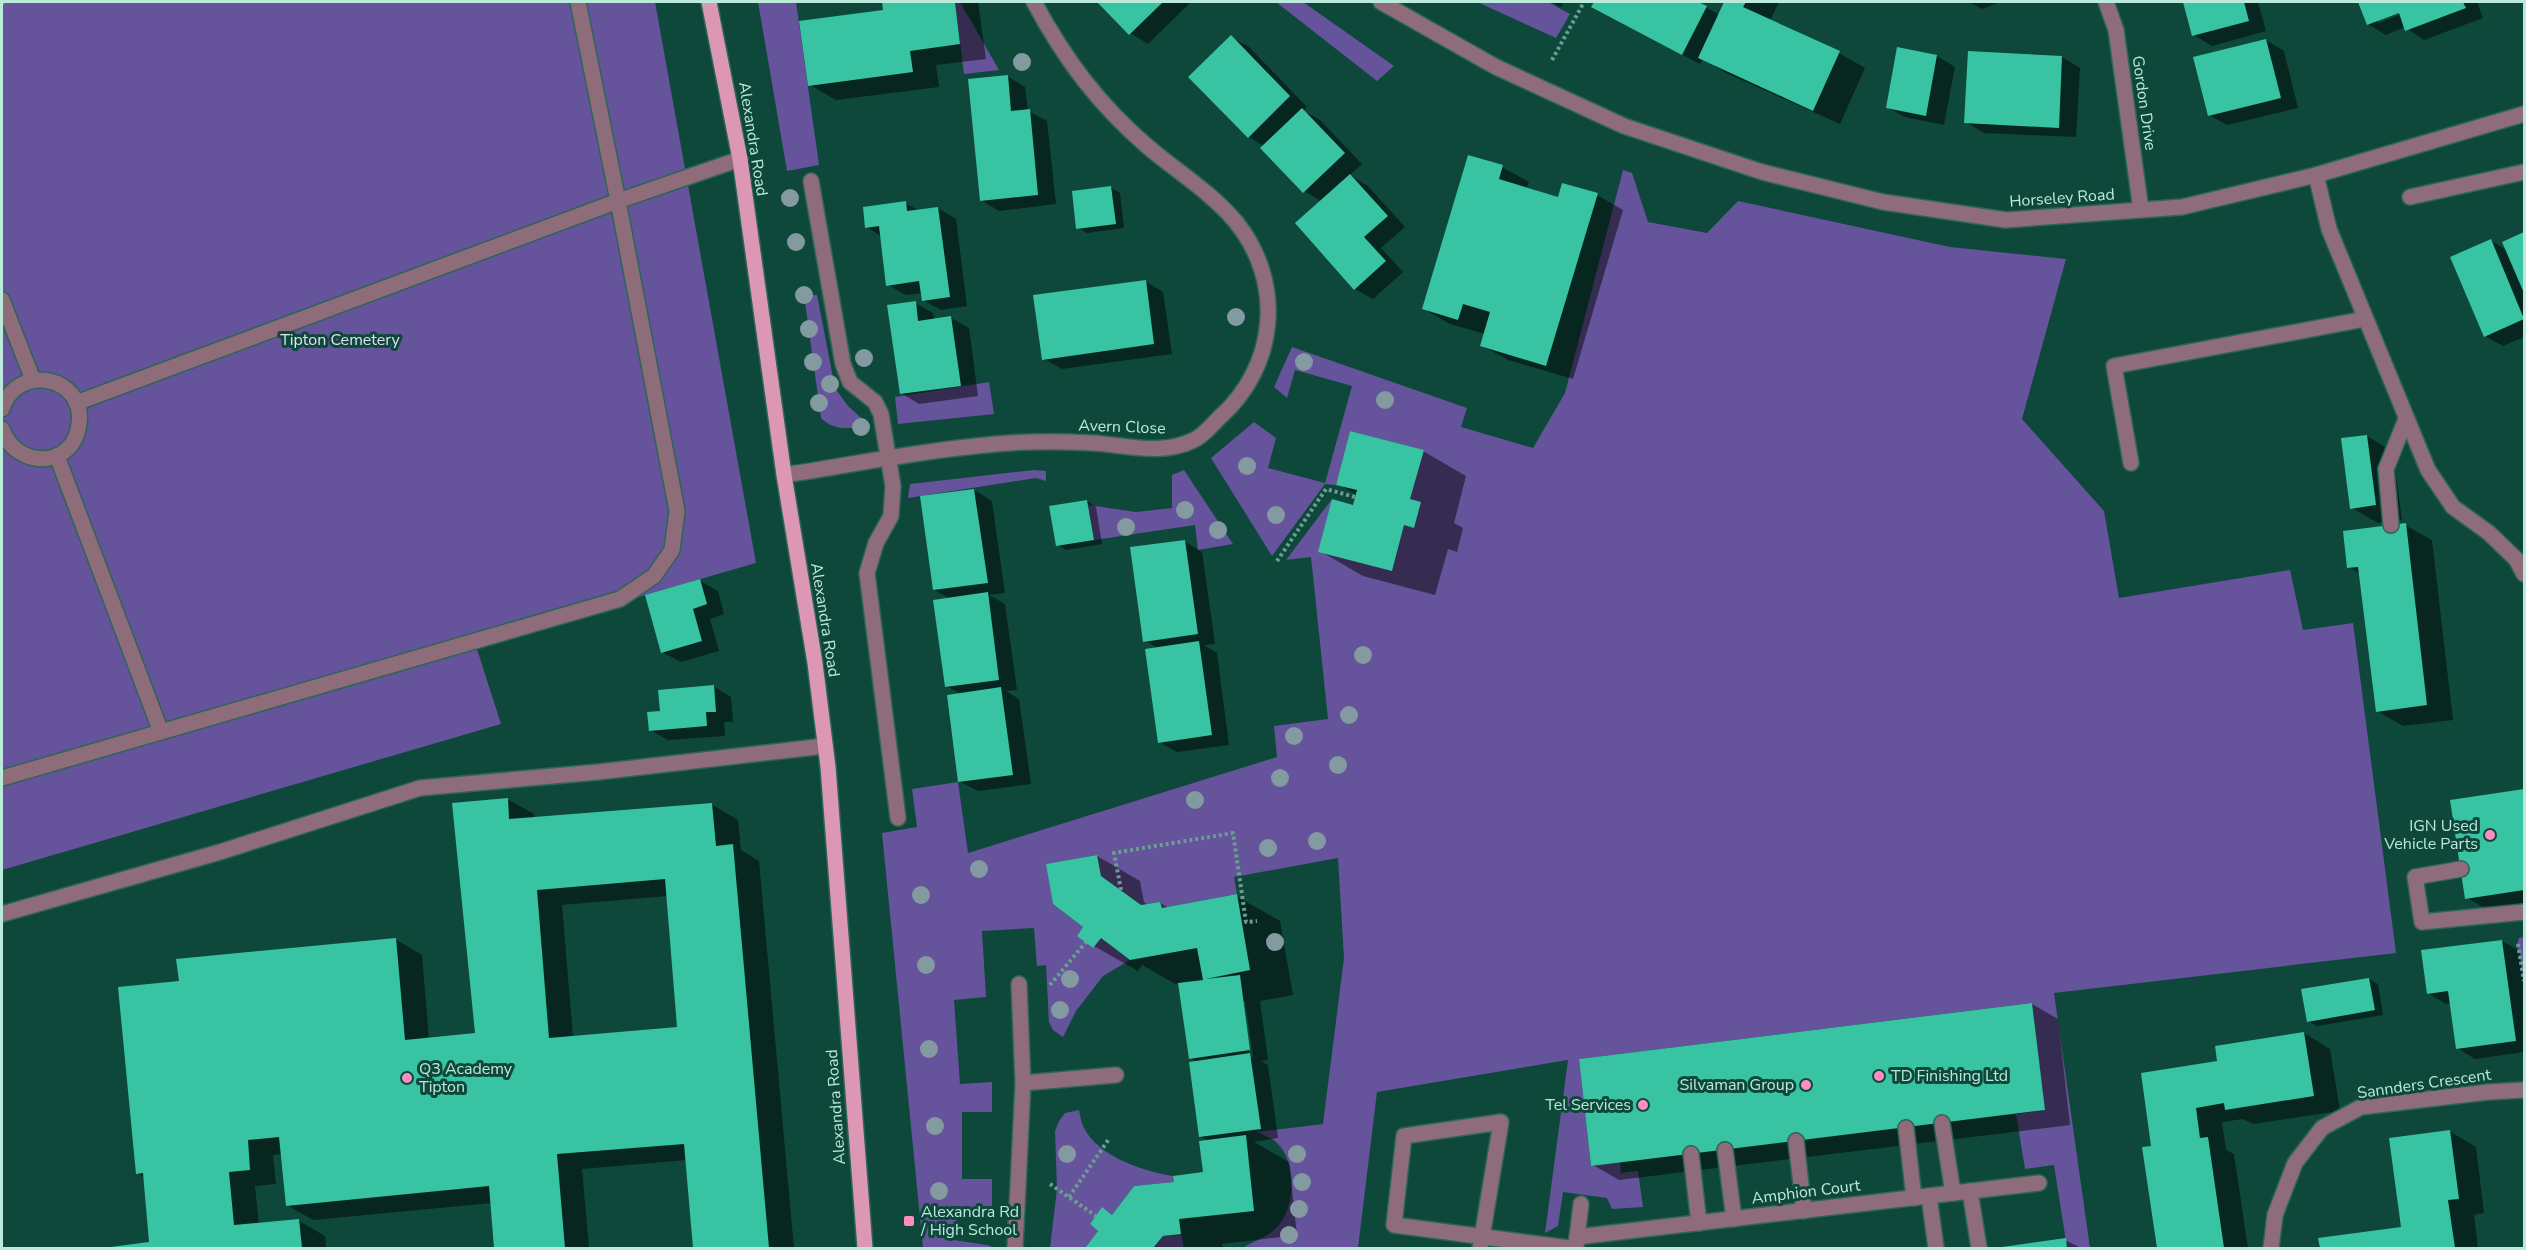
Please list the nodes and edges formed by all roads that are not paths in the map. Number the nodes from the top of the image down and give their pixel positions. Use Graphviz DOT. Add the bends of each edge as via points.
graph roads {
  1 [pos="578,2"];
  2 [pos="709,2"];
  3 [pos="1034,2"];
  4 [pos="1381,2"];
  5 [pos="2106,2"];
  6 [pos="2524,114"];
  7 [pos="740,159"];
  8 [pos="2524,172"];
  9 [pos="2316,175"];
  10 [pos="811,181"];
  11 [pos="2410,197"];
  12 [pos="618,201"];
  13 [pos="2141,210"];
  14 [pos="2,300"];
  15 [pos="2365,319"];
  16 [pos="33,380"];
  17 [pos="76,403"];
  18 [pos="2,409"];
  19 [pos="2406,419"];
  20 [pos="2,430"];
  21 [pos="57,456"];
  22 [pos="889,459"];
  23 [pos="2131,462"];
  24 [pos="784,475"];
  25 [pos="2391,525"];
  26 [pos="2524,574"];
  27 [pos="161,732"];
  28 [pos="825,746"];
  29 [pos="2,778"];
  30 [pos="898,818"];
  31 [pos="2461,869"];
  32 [pos="2524,912"];
  33 [pos="2,914"];
  34 [pos="1019,984"];
  35 [pos="1116,1075"];
  36 [pos="1023,1083"];
  37 [pos="2524,1090"];
  38 [pos="1942,1123"];
  39 [pos="1905,1128"];
  40 [pos="1796,1141"];
  41 [pos="1725,1150"];
  42 [pos="1691,1154"];
  43 [pos="2039,1183"];
  44 [pos="1970,1191"];
  45 [pos="1953,1193"];
  46 [pos="1921,1197"];
  47 [pos="1581,1204"];
  48 [pos="1803,1211"];
  49 [pos="1734,1219"];
  50 [pos="1700,1223"];
  51 [pos="1481,1243"];
  52 [pos="1574,1245"];
  53 [pos="864,1248"];
  54 [pos="1014,1248"];
  55 [pos="1936,1248"];
  56 [pos="1979,1248"];
  57 [pos="2271,1248"];
  1 -- 12 [label="street"];
  2 -- 7 [label="main road, Alexandra Road"];
  3 -- 22 [label="street, Avern Close" via="1104,107 1236,222 1260,260 1269,307 1265,348 1252,380 1233,406 1189,442 1166,448 1093,443 986,445"];
  4 -- 13 [label="street, Horseley Road" via="1537,87 1624,126 1741,165 1883,202 2006,220"];
  5 -- 13 [label="street, Gordon Drive" via="2116,30"];
  6 -- 9 [label="street, Horseley Road"];
  7 -- 12 [label="street"];
  7 -- 24 [label="main road, Alexandra Road"];
  8 -- 11 [label="street"];
  9 -- 13 [label="street, Horseley Road" via="2182,207"];
  9 -- 15 [label="street" via="2329,229"];
  10 -- 22 [label="street" via="843,364 850,382 875,402 881,414"];
  12 -- 17 [label="street"];
  12 -- 27 [label="street" via="677,511 672,550 654,576 620,598"];
  14 -- 16 [label="street"];
  15 -- 19 [label="street"];
  15 -- 23 [label="street" via="2114,366"];
  16 -- 17 [label="street" via="52,381 65,387"];
  16 -- 18 [label="street" via="7,396"];
  17 -- 21 [label="street" via="80,424 76,437"];
  19 -- 25 [label="street" via="2386,469"];
  19 -- 26 [label="street" via="2428,470 2453,507 2489,533 2516,560"];
  20 -- 21 [label="street" via="17,452 30,458"];
  21 -- 27 [label="street"];
  22 -- 24 [label="street, Avern Close"];
  22 -- 30 [label="street" via="894,486 891,516 876,543 867,573"];
  24 -- 28 [label="main road, Alexandra Road"];
  27 -- 29 [label="street"];
  28 -- 33 [label="street" via="420,788 220,852"];
  28 -- 53 [label="main road, Alexandra Road"];
  31 -- 32 [label="street" via="2415,877 2422,922"];
  34 -- 36 [label="street"];
  35 -- 36 [label="street"];
  36 -- 54 [label="street"];
  37 -- 57 [label="street, Sannders Crescent" via="2361,1107 2322,1128 2295,1163 2274,1215"];
  38 -- 45 [label="street"];
  39 -- 46 [label="street"];
  40 -- 48 [label="street"];
  41 -- 49 [label="street"];
  42 -- 50 [label="street"];
  43 -- 44 [label="street, Amphion Court"];
  44 -- 45 [label="street, Amphion Court"];
  44 -- 56 [label="street"];
  45 -- 46 [label="street, Amphion Court"];
  46 -- 48 [label="street, Amphion Court"];
  46 -- 55 [label="street"];
  47 -- 52 [label="street"];
  48 -- 49 [label="street, Amphion Court"];
  49 -- 50 [label="street, Amphion Court"];
  50 -- 52 [label="street, Amphion Court"];
  51 -- 51 [label="street, Amphion Court" via="1394,1226 1404,1136 1501,1122"];
  51 -- 52 [label="street, Amphion Court"];
}
